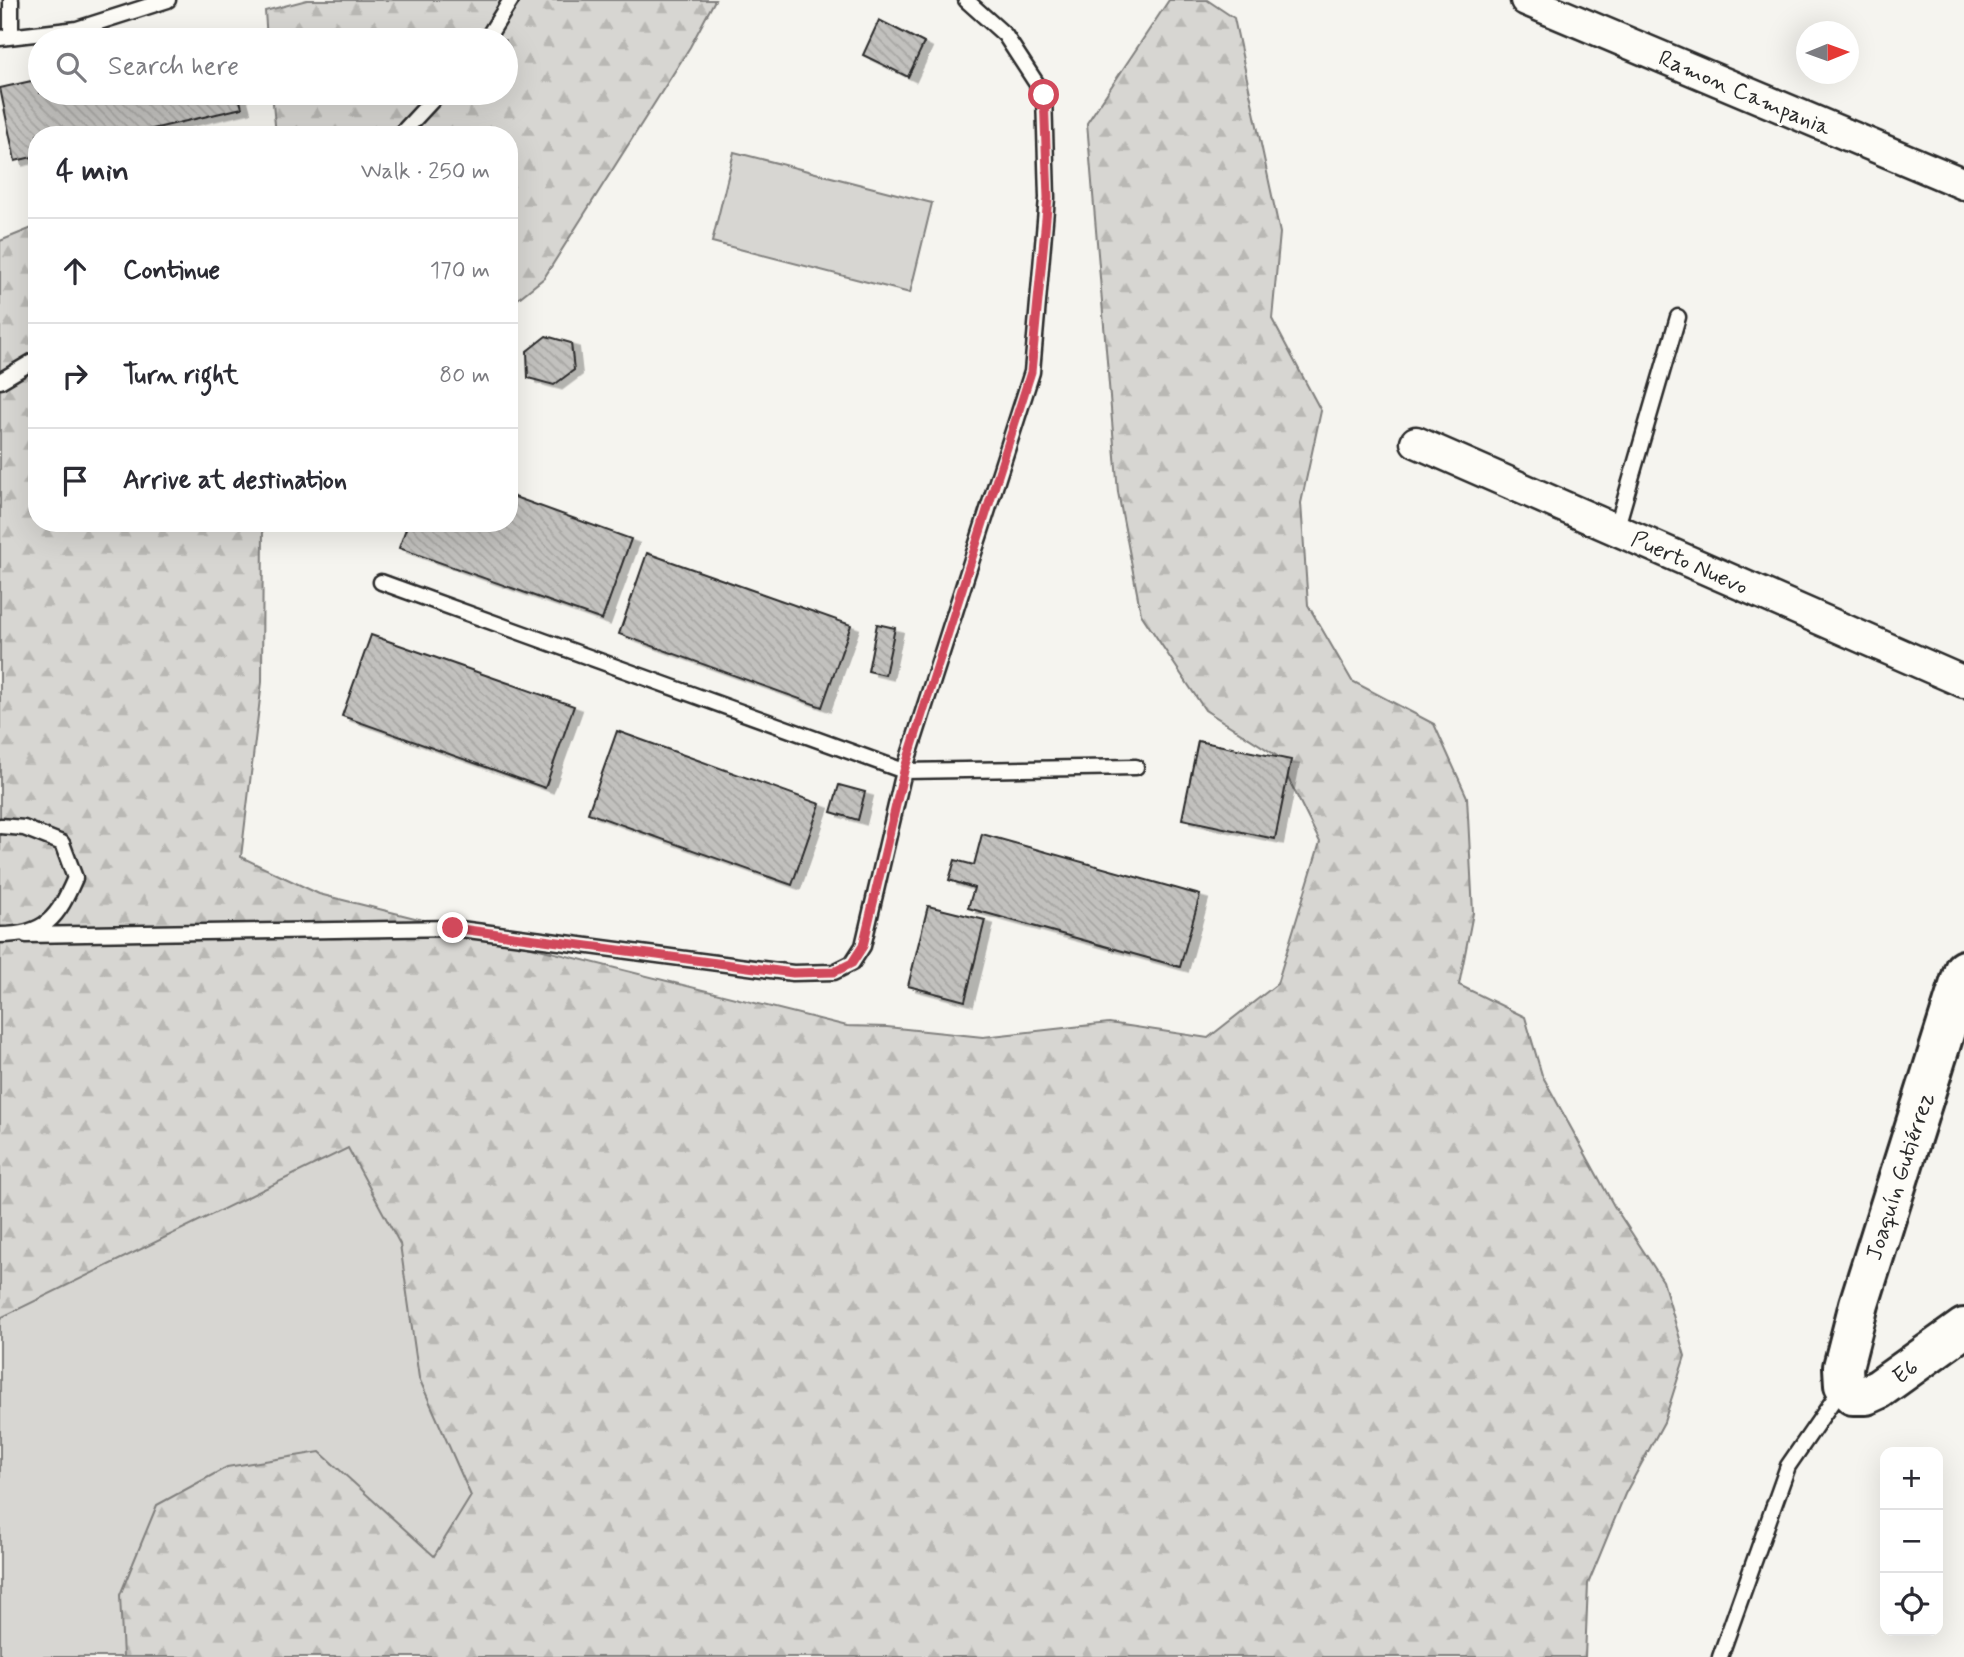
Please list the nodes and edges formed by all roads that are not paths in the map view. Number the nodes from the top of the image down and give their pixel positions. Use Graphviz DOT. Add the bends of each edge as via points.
graph roads {
  1 [pos="11,0"];
  2 [pos="168,0"];
  3 [pos="511,0"];
  4 [pos="967,0"];
  5 [pos="1526,0"];
  6 [pos="80,28"];
  7 [pos="494,28"];
  8 [pos="28,35"];
  9 [pos="6,37"];
  10 [pos="428,105"];
  11 [pos="408,126"];
  12 [pos="1964,184"];
  13 [pos="1678,317"];
  14 [pos="28,364"];
  15 [pos="0,381"];
  16 [pos="1416,442"];
  17 [pos="1616,530"];
  18 [pos="381,582"];
  19 [pos="1964,682"];
  20 [pos="1136,767"];
  21 [pos="904,771"];
  22 [pos="0,827"];
  23 [pos="0,935"];
  24 [pos="26,935"];
  25 [pos="1964,970"];
  26 [pos="1964,1328"];
  27 [pos="1844,1385"];
  28 [pos="1720,1657"];
  1 -- 9 [label="lane"];
  2 -- 6 [label="lane"];
  3 -- 7 [label="lane"];
  4 -- 21 [label="lane" via="1005,35 1044,95 1048,198 1031,372"];
  5 -- 12 [label="street, Ramon Campania"];
  8 -- 9 [label="lane"];
  10 -- 11 [label="lane"];
  13 -- 17 [label="lane"];
  14 -- 15 [label="lane"];
  16 -- 17 [label="street, Puerto Nuevo"];
  17 -- 19 [label="street, Puerto Nuevo"];
  18 -- 21 [label="lane"];
  20 -- 21 [label="lane"];
  21 -- 24 [label="lane" via="863,946 852,963 834,972 793,973 453,928"];
  22 -- 24 [label="lane" via="24,828 62,843 75,877 60,912"];
  23 -- 24 [label="lane"];
  25 -- 27 [label="street, Joaquín Gutiérrez" via="1859,1304 1843,1367"];
  26 -- 27 [label="street, E6" via="1879,1389 1853,1395"];
  27 -- 28 [label="lane" via="1788,1466"];
}
